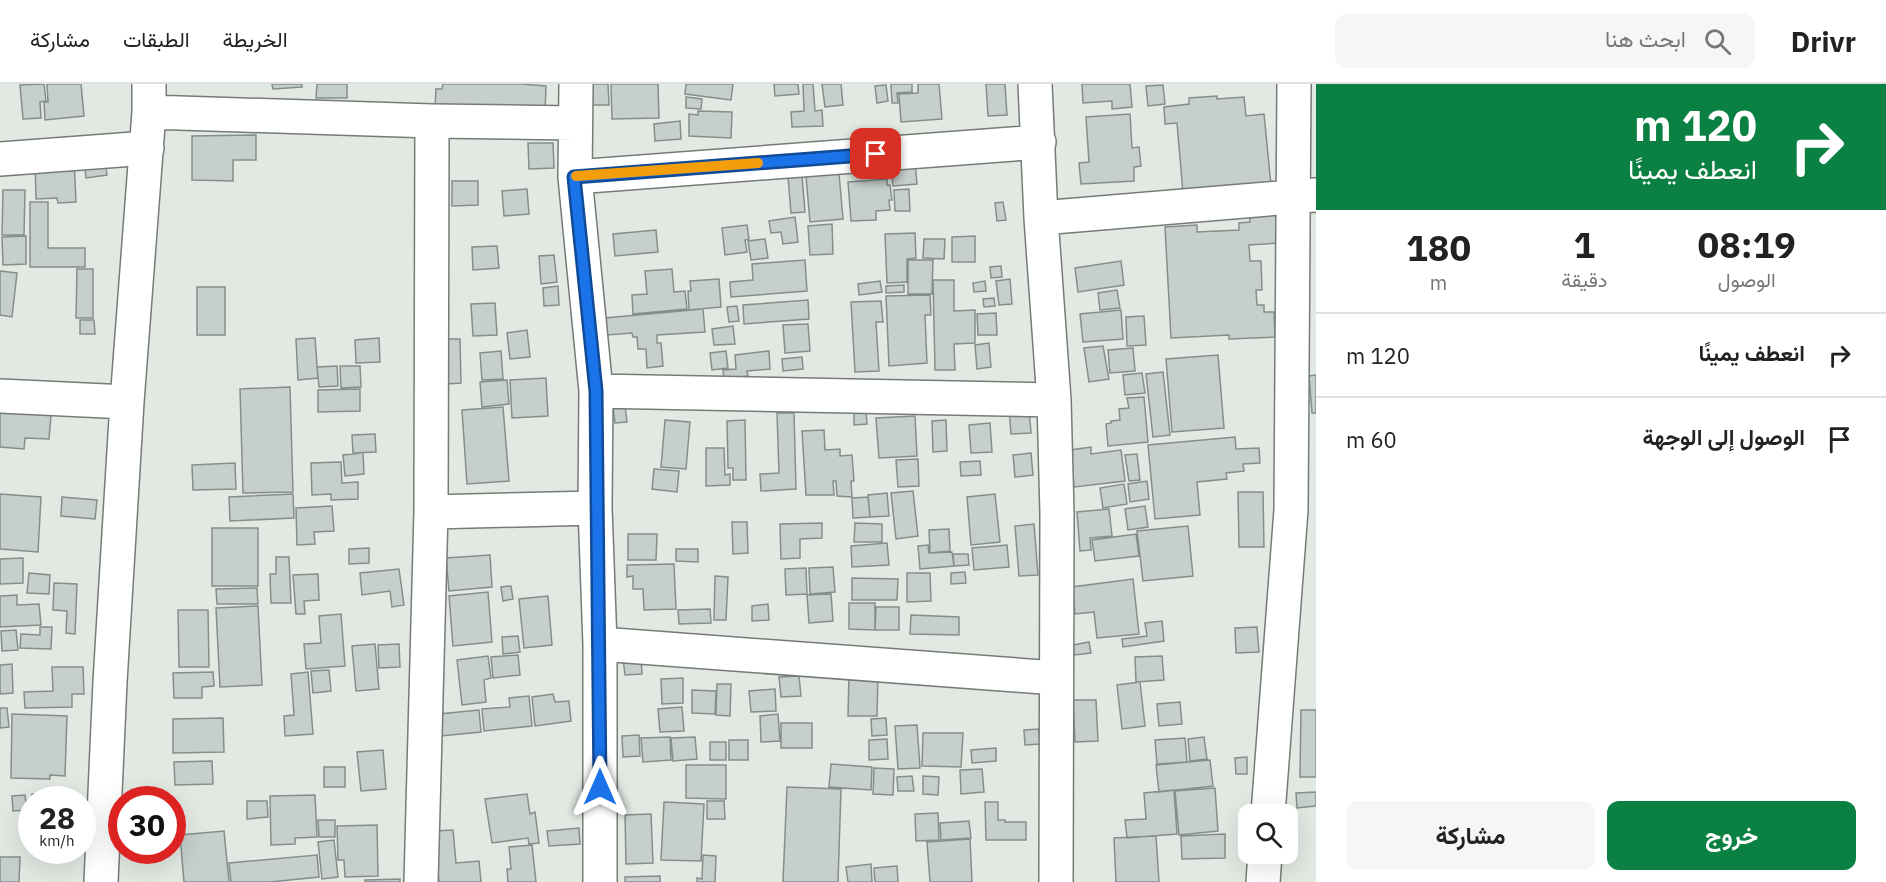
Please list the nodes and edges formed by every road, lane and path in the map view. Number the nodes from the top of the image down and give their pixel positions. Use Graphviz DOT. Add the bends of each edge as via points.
graph roads {
  1 [pos="576,84"];
  2 [pos="1035,84"];
  3 [pos="1294,84"];
  4 [pos="149,98"];
  5 [pos="432,121"];
  6 [pos="574,123"];
  7 [pos="1039,142"];
  8 [pos="147,148"];
  9 [pos="0,159"];
  10 [pos="574,177"];
  11 [pos="1304,195"];
  12 [pos="1041,218"];
  13 [pos="596,391"];
  14 [pos="0,396"];
  15 [pos="1054,400"];
  16 [pos="127,402"];
  17 [pos="596,508"];
  18 [pos="1303,511"];
  19 [pos="431,512"];
  20 [pos="600,644"];
  21 [pos="1056,678"];
  22 [pos="1269,804"];
  23 [pos="1264,864"];
  24 [pos="101,882"];
  25 [pos="421,882"];
  26 [pos="600,882"];
  27 [pos="1056,882"];
  28 [pos="1263,882"];
  1 -- 6 [label="street"];
  2 -- 7 [label="street"];
  3 -- 11 [label="street"];
  4 -- 5 [label="street"];
  4 -- 8 [label="street"];
  5 -- 6 [label="street"];
  5 -- 19 [label="street"];
  6 -- 10 [label="street"];
  7 -- 10 [label="street"];
  7 -- 12 [label="street"];
  8 -- 9 [label="street"];
  8 -- 16 [label="street"];
  10 -- 13 [label="street"];
  11 -- 12 [label="street"];
  11 -- 18 [label="street"];
  12 -- 15 [label="street"];
  13 -- 15 [label="street"];
  13 -- 17 [label="street"];
  14 -- 16 [label="street"];
  15 -- 21 [label="street"];
  16 -- 24 [label="street"];
  17 -- 19 [label="street"];
  17 -- 20 [label="street"];
  18 -- 22 [label="street"];
  19 -- 25 [label="street"];
  20 -- 21 [label="street"];
  20 -- 26 [label="street"];
  21 -- 27 [label="street"];
  23 -- 28 [label="street"];
}
